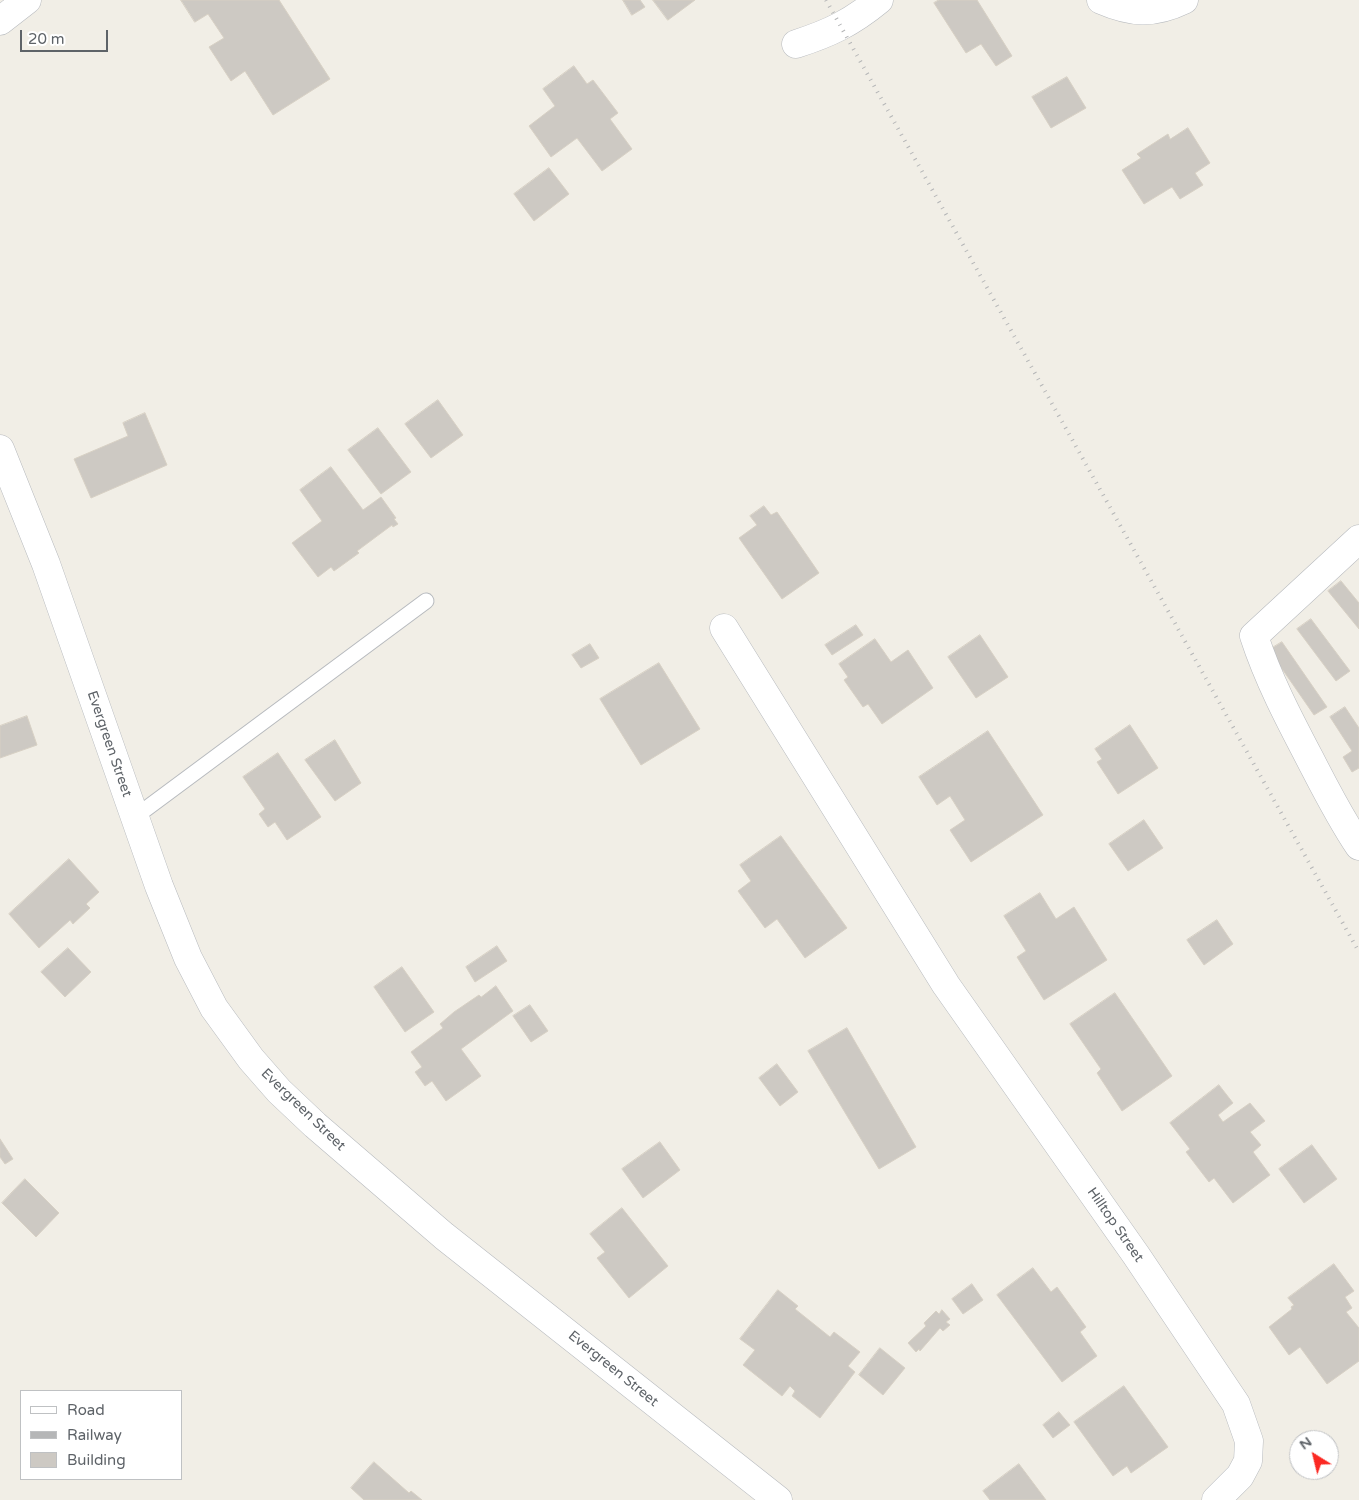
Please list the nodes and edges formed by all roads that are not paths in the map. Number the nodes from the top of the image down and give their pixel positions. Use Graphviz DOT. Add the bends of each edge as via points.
graph roads {
  1 [pos="27,0"];
  2 [pos="879,0"];
  3 [pos="1101,0"];
  4 [pos="1184,0"];
  5 [pos="0,21"];
  6 [pos="796,44"];
  7 [pos="0,449"];
  8 [pos="1359,538"];
  9 [pos="426,601"];
  10 [pos="724,628"];
  11 [pos="134,817"];
  12 [pos="1359,846"];
  13 [pos="778,1500"];
  14 [pos="1216,1500"];
  1 -- 5 [label="street"];
  2 -- 6 [label="street" via="833,32"];
  3 -- 4 [label="street" via="1124,10 1149,10"];
  7 -- 11 [label="street, Evergreen Street" via="46,564"];
  8 -- 12 [label="street" via="1254,636 1266,671 1295,732"];
  9 -- 11 [label="lane"];
  10 -- 14 [label="street, Hilltop Street" via="946,985 1136,1255 1236,1404 1249,1441 1248,1461 1240,1476"];
  11 -- 13 [label="street, Evergreen Street" via="177,931 214,1008 278,1091 444,1236"];
}
